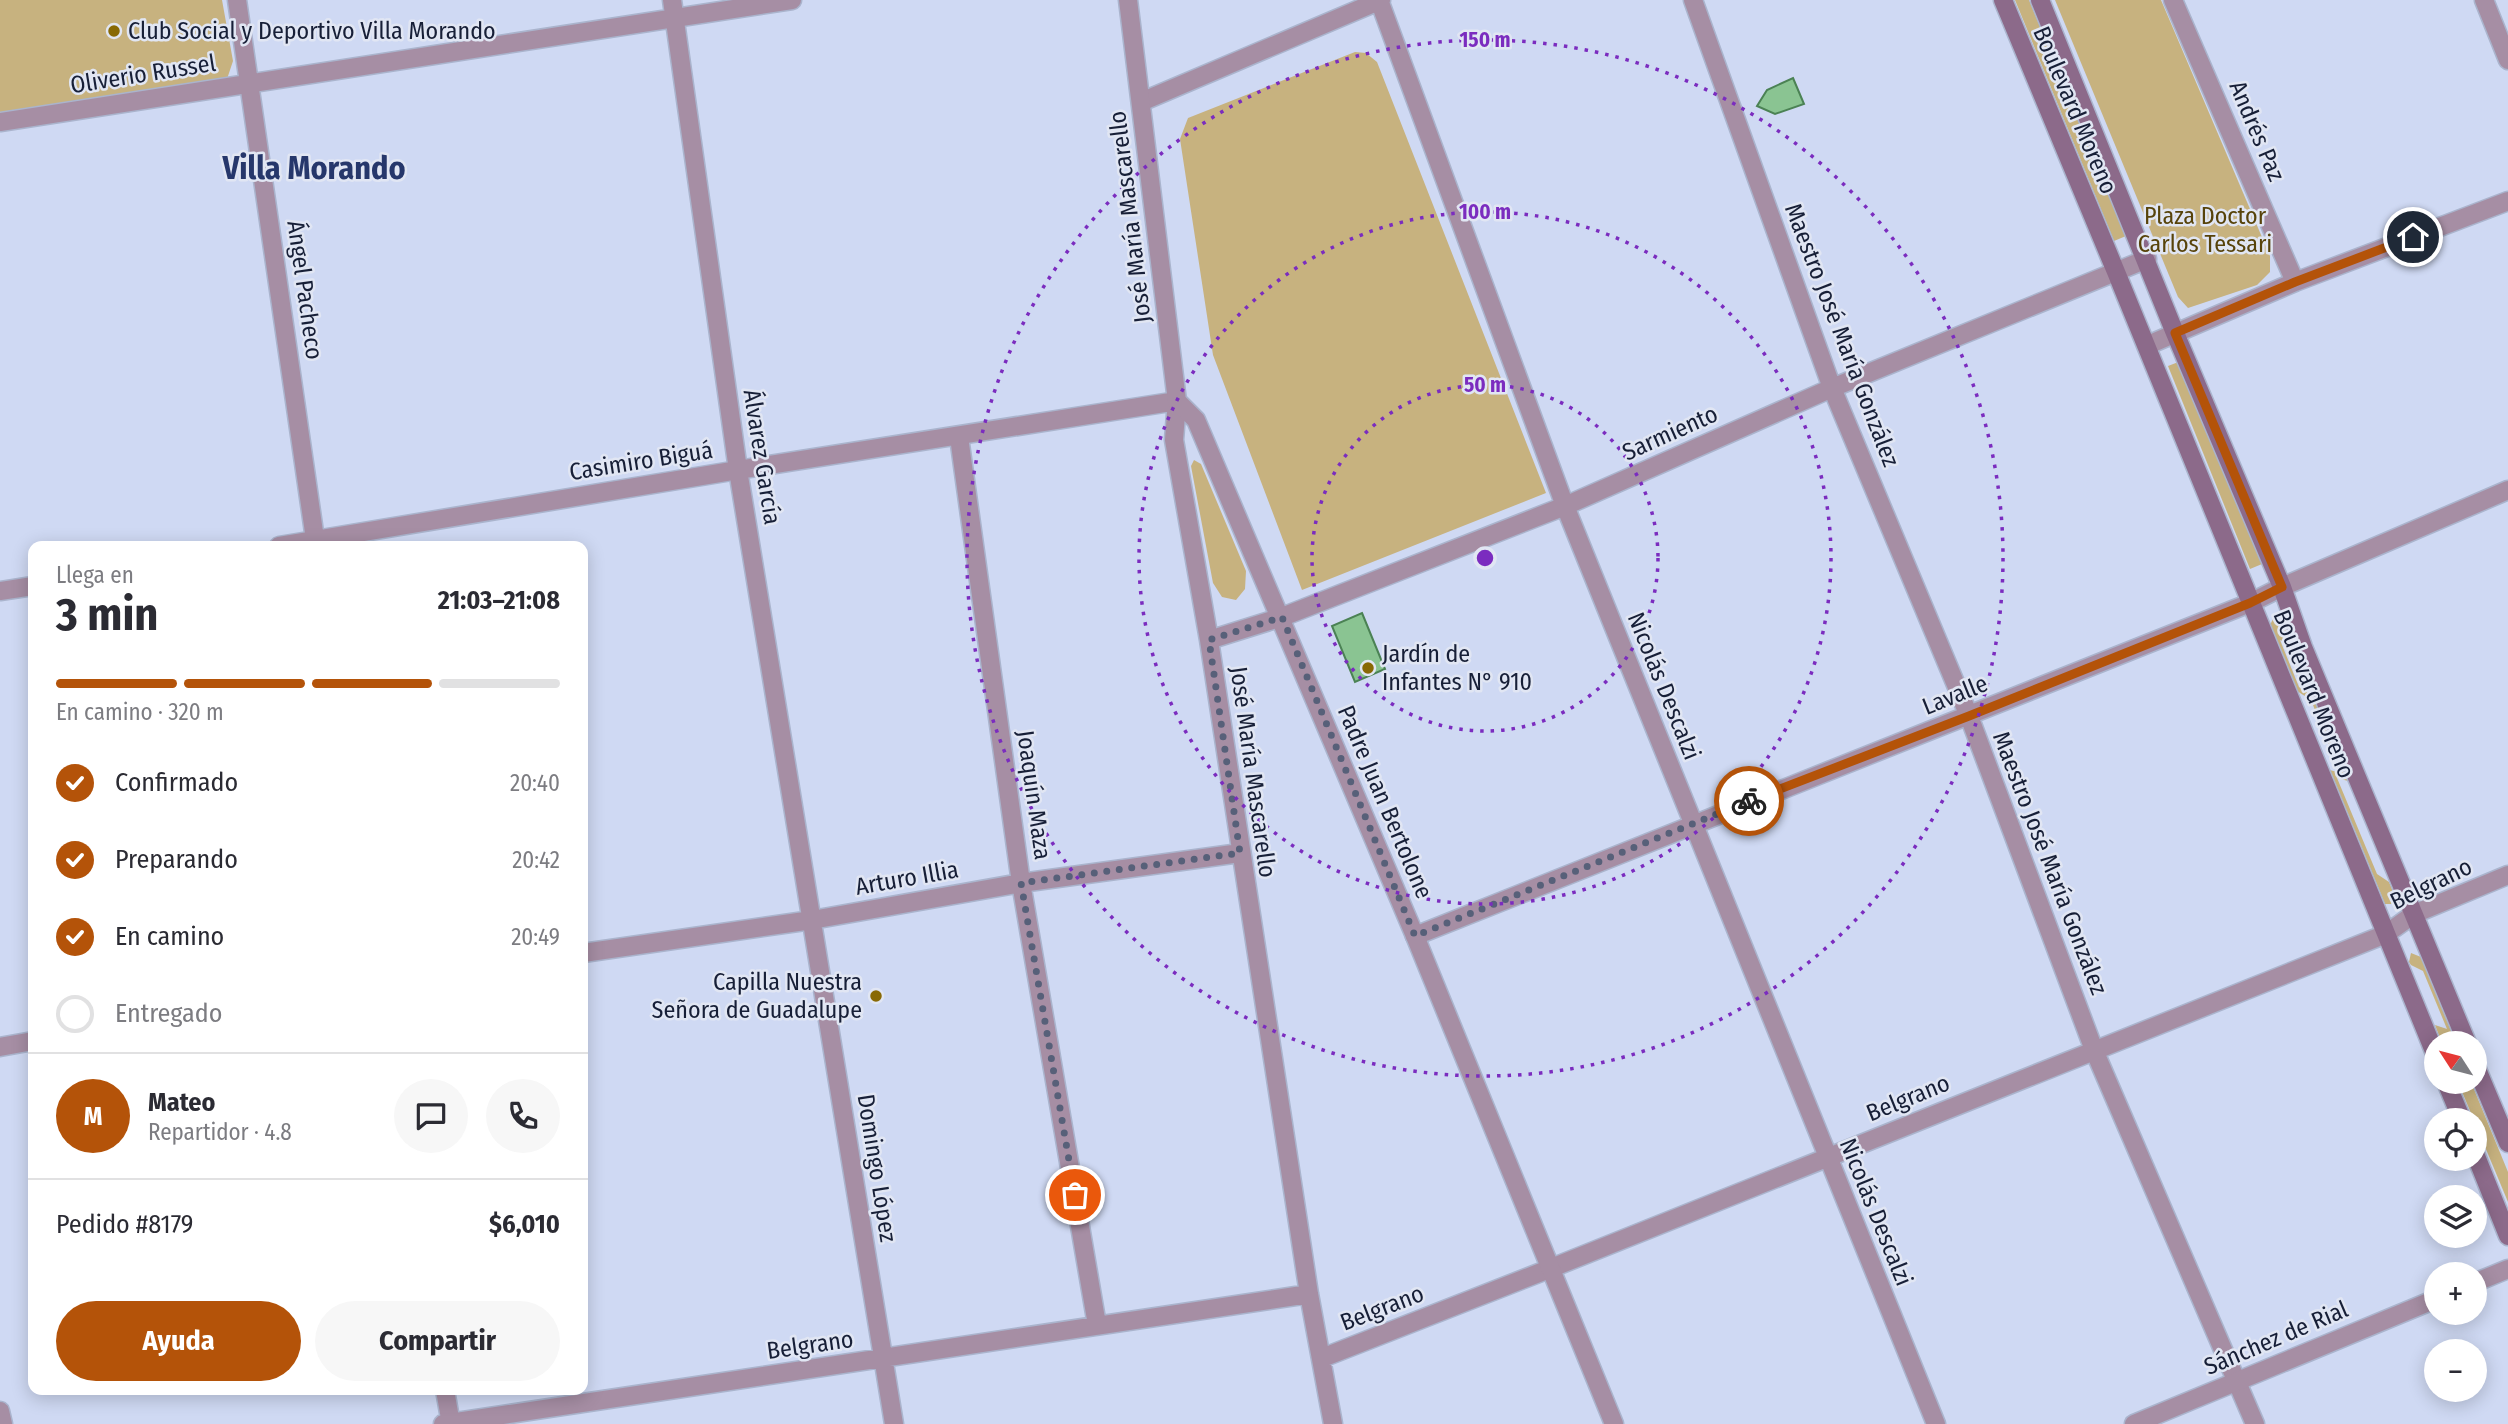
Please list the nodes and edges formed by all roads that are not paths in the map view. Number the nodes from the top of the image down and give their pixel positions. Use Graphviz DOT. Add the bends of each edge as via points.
graph roads {
  1 [pos="237,0"];
  2 [pos="672,0"];
  3 [pos="792,0"];
  4 [pos="1128,0"];
  5 [pos="1380,0"];
  6 [pos="1693,0"];
  7 [pos="2003,0"];
  8 [pos="2040,0"];
  9 [pos="2173,0"];
  10 [pos="2484,0"];
  11 [pos="674,19"];
  12 [pos="2508,60"];
  13 [pos="250,82"];
  14 [pos="1141,102"];
  15 [pos="0,122"];
  16 [pos="2508,201"];
  17 [pos="2147,259"];
  18 [pos="2117,273"];
  19 [pos="2295,282"];
  20 [pos="2175,333"];
  21 [pos="2148,345"];
  22 [pos="1832,388"];
  23 [pos="1177,401"];
  24 [pos="959,437"];
  25 [pos="738,470"];
  26 [pos="2508,490"];
  27 [pos="1565,506"];
  28 [pos="315,541"];
  29 [pos="327,541"];
  30 [pos="28,587"];
  31 [pos="2282,587"];
  32 [pos="0,591"];
  33 [pos="2250,603"];
  34 [pos="1282,617"];
  35 [pos="1209,640"];
  36 [pos="1969,716"];
  37 [pos="1693,823"];
  38 [pos="1240,853"];
  39 [pos="2508,874"];
  40 [pos="1021,883"];
  41 [pos="2414,914"];
  42 [pos="813,920"];
  43 [pos="2386,934"];
  44 [pos="1415,936"];
  45 [pos="588,952"];
  46 [pos="2426,1031"];
  47 [pos="2462,1031"];
  48 [pos="28,1042"];
  49 [pos="0,1047"];
  50 [pos="2094,1050"];
  51 [pos="2487,1093"];
  52 [pos="2508,1143"];
  53 [pos="1827,1156"];
  54 [pos="2482,1171"];
  55 [pos="2508,1236"];
  56 [pos="1549,1269"];
  57 [pos="2508,1269"];
  58 [pos="2487,1278"];
  59 [pos="1309,1294"];
  60 [pos="2424,1303"];
  61 [pos="1097,1325"];
  62 [pos="1322,1357"];
  63 [pos="884,1359"];
  64 [pos="2237,1381"];
  65 [pos="445,1395"];
  66 [pos="0,1411"];
  67 [pos="3,1424"];
  68 [pos="448,1424"];
  69 [pos="894,1424"];
  70 [pos="1333,1424"];
  71 [pos="1614,1424"];
  72 [pos="1936,1424"];
  73 [pos="2134,1424"];
  74 [pos="2255,1424"];
  1 -- 13 [label="street, Ángel Pacheco"];
  2 -- 11 [label="street, Álvarez García"];
  3 -- 11 [label="street, Oliverio Russel"];
  4 -- 14 [label="street, José María Mascarello"];
  5 -- 14 [label="street"];
  5 -- 27 [label="street, Nicolás Descalzi"];
  6 -- 22 [label="street, Maestro José María González"];
  7 -- 18 [label="main road, Boulevard Moreno"];
  8 -- 17 [label="main road, Boulevard Moreno"];
  9 -- 19 [label="street, Andrés Paz"];
  10 -- 12 [label="street"];
  11 -- 13 [label="street, Oliverio Russel"];
  11 -- 25 [label="street, Álvarez García"];
  13 -- 15 [label="street, Oliverio Russel"];
  13 -- 28 [label="street, Ángel Pacheco"];
  14 -- 23 [label="street, José María Mascarello"];
  16 -- 19 [label="street"];
  17 -- 18 [label="street, Sarmiento"];
  17 -- 20 [label="main road, Boulevard Moreno"];
  18 -- 21 [label="main road, Boulevard Moreno"];
  18 -- 22 [label="street, Sarmiento"];
  19 -- 20 [label="street"];
  20 -- 21 [label="street"];
  20 -- 31 [label="main road, Boulevard Moreno"];
  21 -- 33 [label="main road, Boulevard Moreno"];
  22 -- 27 [label="street, Sarmiento"];
  22 -- 36 [label="street, Maestro José María González"];
  23 -- 24 [label="street, Casimiro Biguá"];
  23 -- 34 [label="street, Padre Juan Bertolone" via="1196,420"];
  23 -- 35 [label="street, José María Mascarello" via="1174,440"];
  24 -- 25 [label="street, Casimiro Biguá"];
  24 -- 40 [label="street, Joaquín Maza"];
  25 -- 29 [label="street, Casimiro Biguá"];
  25 -- 42 [label="street, Álvarez García"];
  26 -- 31 [label="street, Lavalle"];
  27 -- 34 [label="street, Sarmiento"];
  27 -- 37 [label="street, Nicolás Descalzi"];
  30 -- 32 [label="street"];
  31 -- 33 [label="street, Lavalle"];
  31 -- 41 [label="main road, Boulevard Moreno"];
  33 -- 36 [label="street, Lavalle"];
  33 -- 43 [label="main road, Boulevard Moreno"];
  34 -- 35 [label="street, Sarmiento"];
  34 -- 44 [label="street, Padre Juan Bertolone"];
  35 -- 38 [label="street, José María Mascarello"];
  36 -- 37 [label="street, Lavalle"];
  36 -- 50 [label="street, Maestro José María González"];
  37 -- 44 [label="street, Lavalle"];
  37 -- 53 [label="street, Nicolás Descalzi"];
  38 -- 40 [label="street, Arturo Illia"];
  38 -- 59 [label="street, José María Mascarello"];
  39 -- 41 [label="street, Belgrano"];
  40 -- 42 [label="street, Arturo Illia"];
  40 -- 61 [label="street, Joaquín Maza"];
  41 -- 43 [label="street, Belgrano"];
  41 -- 47 [label="main road, Boulevard Moreno"];
  42 -- 45 [label="street, Arturo Illia"];
  42 -- 63 [label="street, Domingo López"];
  43 -- 46 [label="main road, Boulevard Moreno"];
  43 -- 50 [label="street, Belgrano"];
  44 -- 56 [label="street, Padre Juan Bertolone"];
  48 -- 49 [label="street"];
  50 -- 53 [label="street, Belgrano"];
  50 -- 64 [label="street, Maestro José María González"];
  51 -- 52 [label="main road"];
  53 -- 56 [label="street, Belgrano"];
  53 -- 72 [label="street, Nicolás Descalzi"];
  54 -- 55 [label="main road"];
  56 -- 62 [label="street, Belgrano"];
  56 -- 71 [label="street, Padre Juan Bertolone"];
  57 -- 58 [label="street"];
  59 -- 61 [label="street, Belgrano"];
  59 -- 62 [label="street, José María Mascarello"];
  60 -- 64 [label="street, Sánchez de Rial"];
  61 -- 63 [label="street, Belgrano"];
  62 -- 70 [label="street, José María Mascarello"];
  63 -- 68 [label="street, Belgrano"];
  63 -- 69 [label="street, Domingo López"];
  64 -- 73 [label="street, Sánchez de Rial"];
  64 -- 74 [label="street, Maestro José María González"];
  65 -- 68 [label="street"];
  66 -- 67 [label="street"];
}
